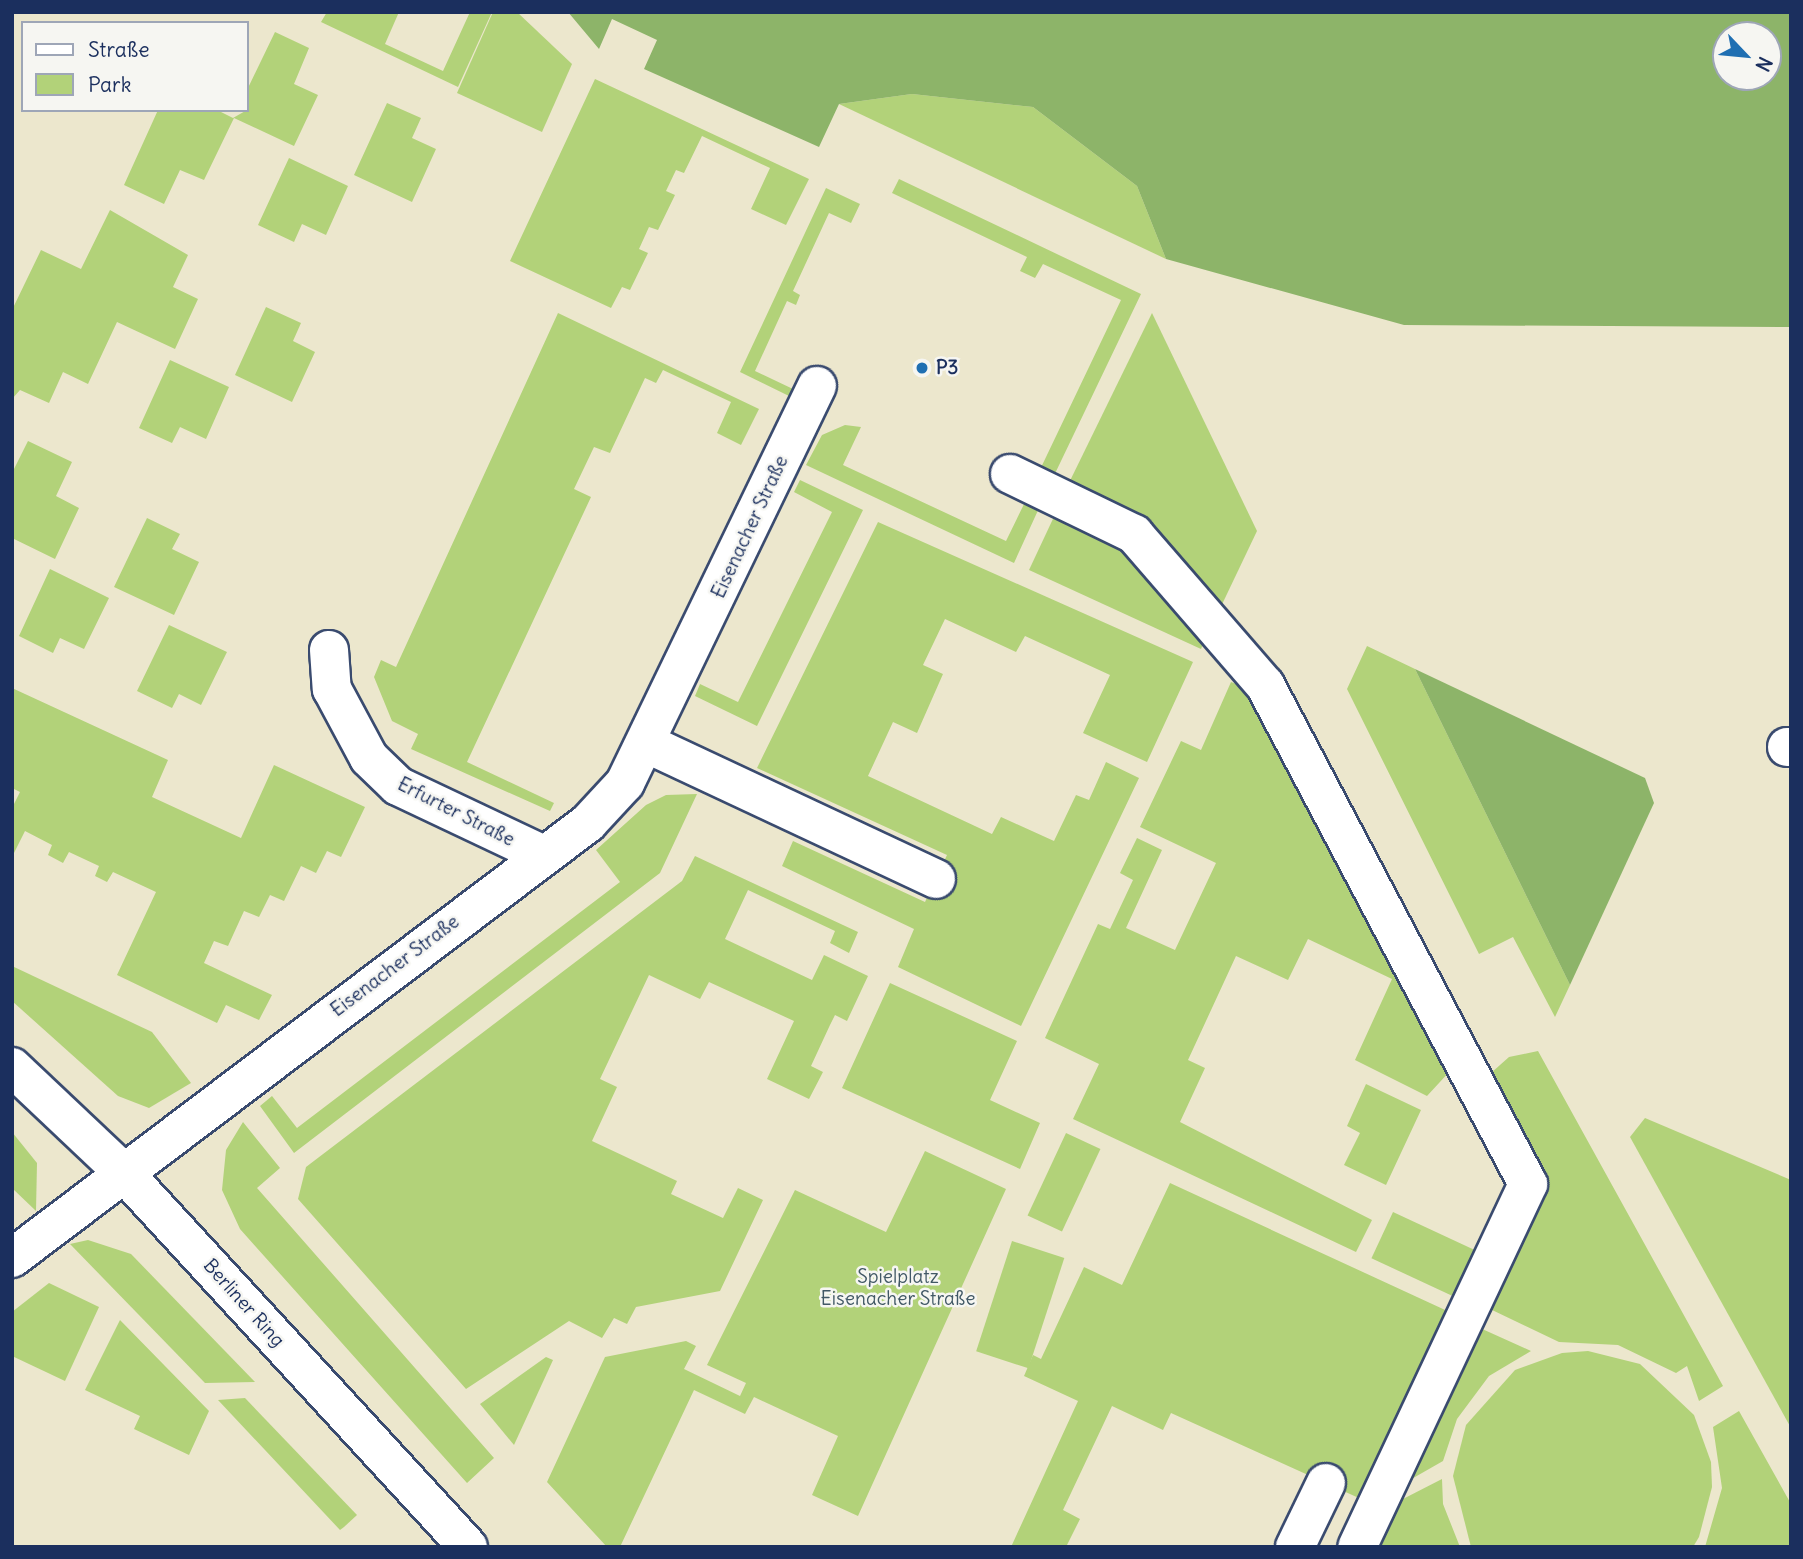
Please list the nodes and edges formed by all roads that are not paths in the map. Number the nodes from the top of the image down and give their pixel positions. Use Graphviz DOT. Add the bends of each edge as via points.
graph roads {
  1 [pos="817,386"];
  2 [pos="1010,474"];
  3 [pos="329,650"];
  4 [pos="648,744"];
  5 [pos="542,855"];
  6 [pos="936,879"];
  7 [pos="12,1067"];
  8 [pos="124,1173"];
  9 [pos="12,1258"];
  10 [pos="1326,1483"];
  11 [pos="468,1547"];
  12 [pos="1295,1547"];
  13 [pos="1357,1547"];
  1 -- 4 [label="street, Eisenacher Straße"];
  2 -- 13 [label="street" via="1134,534 1265,685 1528,1184"];
  3 -- 5 [label="street, Erfurter Straße" via="332,688 369,758 398,786"];
  4 -- 5 [label="street, Eisenacher Straße" via="625,783 588,823"];
  4 -- 6 [label="street"];
  5 -- 8 [label="street, Eisenacher Straße"];
  7 -- 8 [label="street, Berliner Ring"];
  8 -- 9 [label="street, Eisenacher Straße"];
  8 -- 11 [label="street, Berliner Ring"];
  10 -- 12 [label="street"];
}
